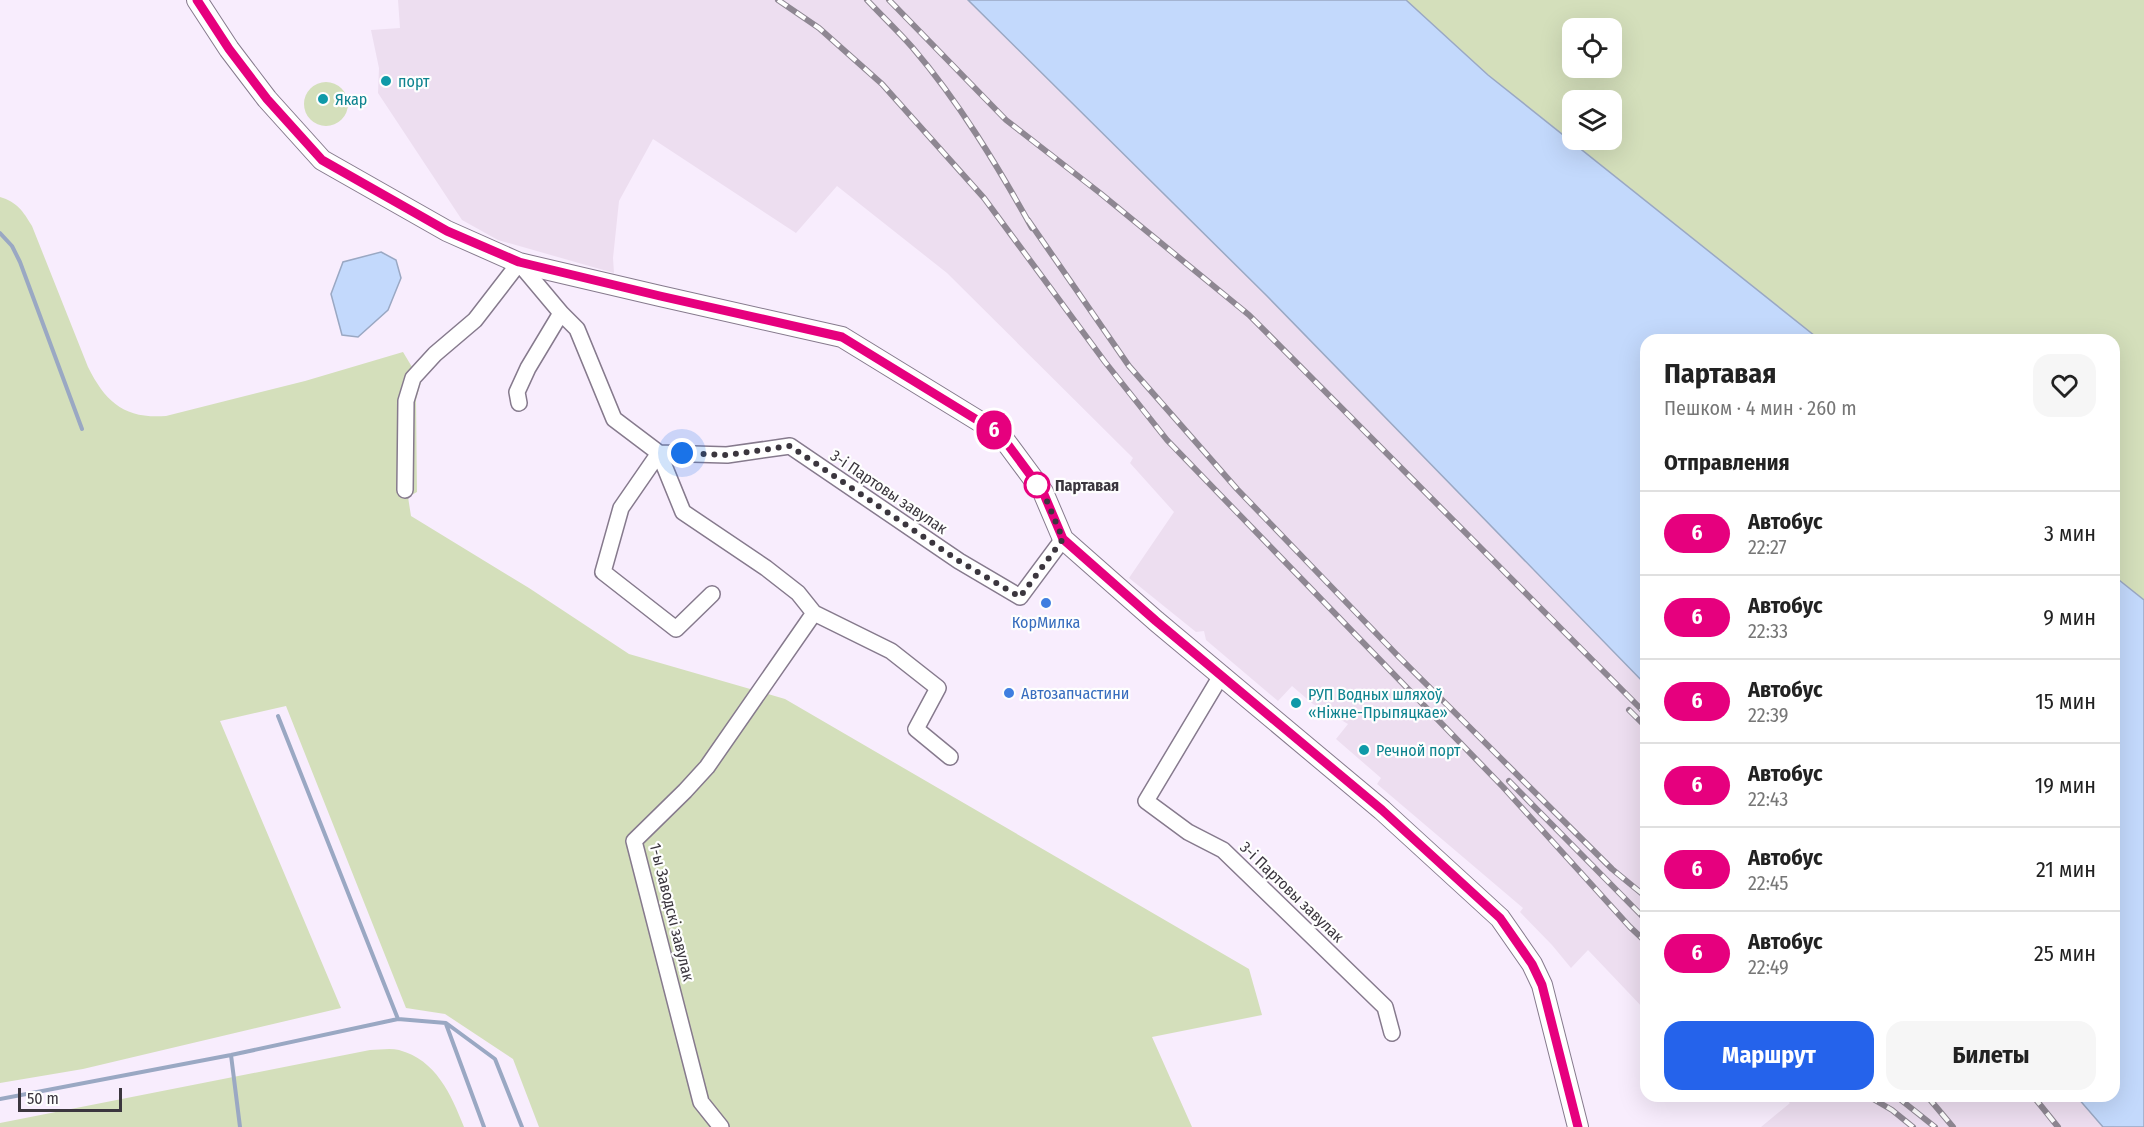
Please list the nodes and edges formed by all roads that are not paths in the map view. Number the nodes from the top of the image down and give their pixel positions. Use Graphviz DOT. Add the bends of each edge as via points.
graph roads {
  1 [pos="196,0"];
  2 [pos="519,262"];
  3 [pos="561,313"];
  4 [pos="519,403"];
  5 [pos="659,453"];
  6 [pos="405,490"];
  7 [pos="1063,539"];
  8 [pos="712,594"];
  9 [pos="814,613"];
  10 [pos="1222,674"];
  11 [pos="950,757"];
  12 [pos="1392,1033"];
  13 [pos="721,1127"];
  14 [pos="1578,1127"];
  1 -- 2 [label="street" via="267,99 322,160 447,231"];
  2 -- 3 [label="street"];
  2 -- 6 [label="street" via="475,320 412,378 406,401"];
  2 -- 7 [label="street" via="842,337 1000,434 1043,492"];
  3 -- 4 [label="street" via="528,368 517,392"];
  3 -- 5 [label="street" via="577,329 614,419"];
  5 -- 7 [label="street, 3-і Партовы завулак" via="727,455 790,446 959,561 1020,597"];
  5 -- 8 [label="street" via="621,508 603,572 676,629"];
  5 -- 9 [label="street" via="683,512 766,568 798,593"];
  7 -- 10 [label="street"];
  9 -- 11 [label="street" via="891,651 938,688 916,729"];
  9 -- 13 [label="street, 1-ы Заводскі завулак" via="707,767 634,841 701,1102"];
  10 -- 12 [label="street, 3-і Партовы завулак" via="1146,801 1188,832 1223,850 1385,1007"];
  10 -- 14 [label="street" via="1382,810 1500,918 1542,985"];
}
